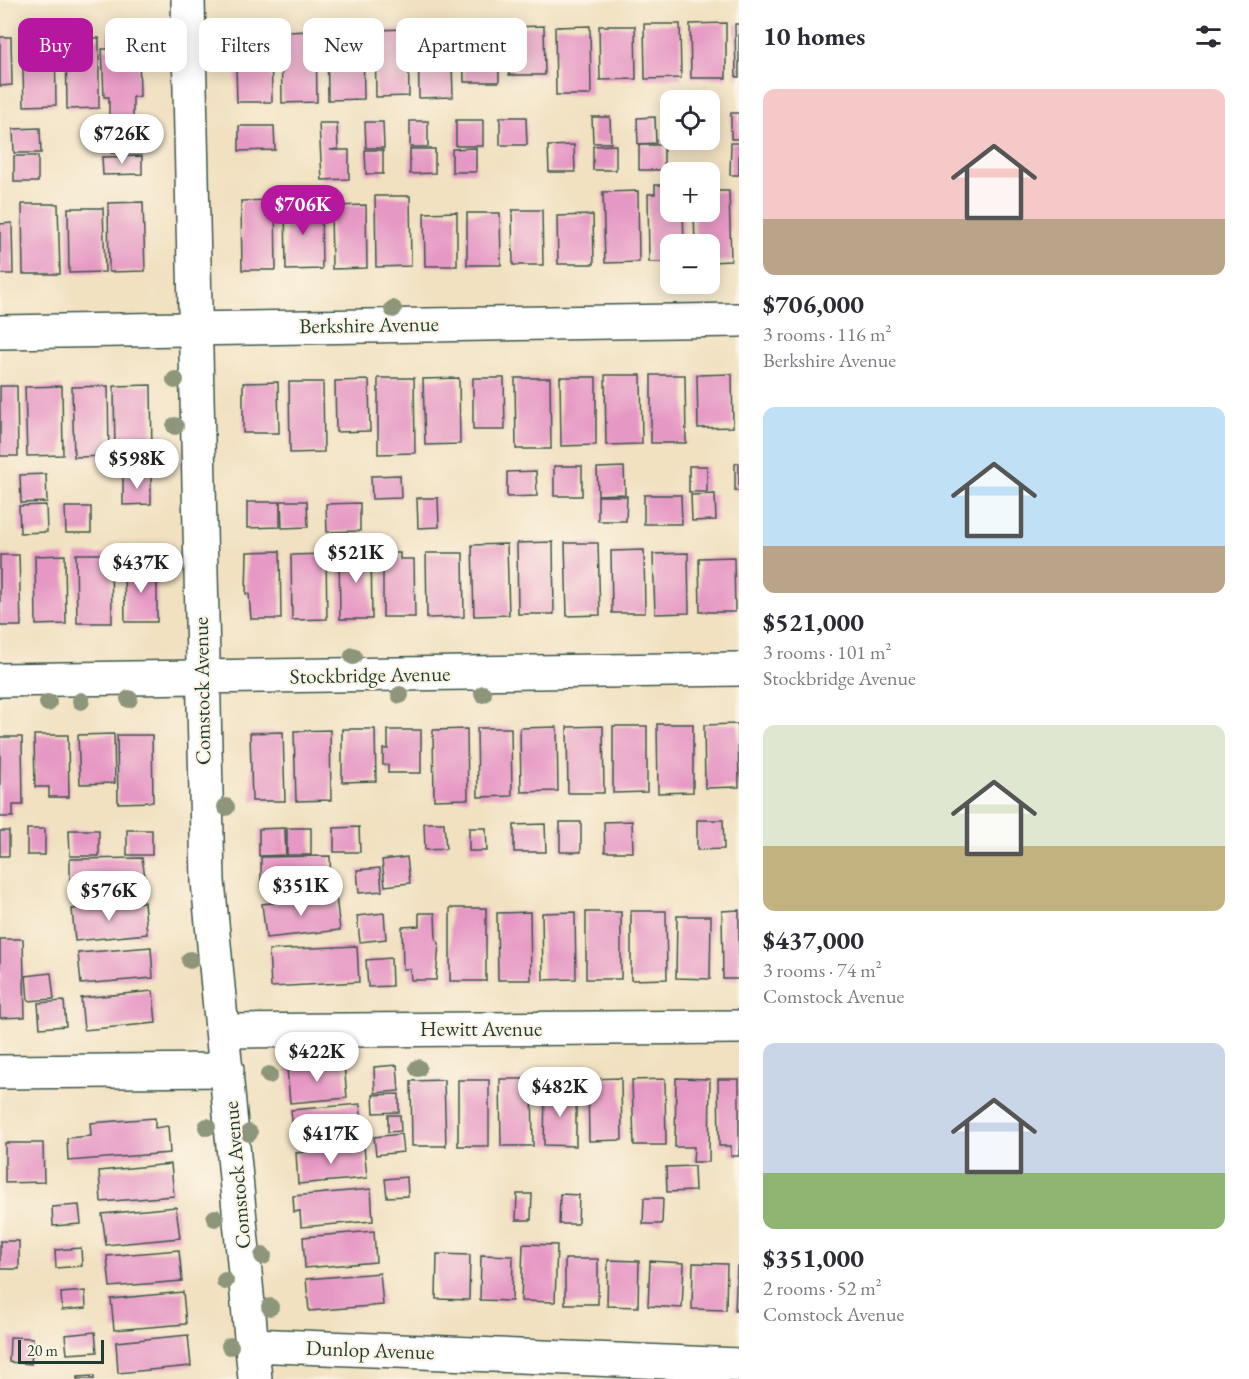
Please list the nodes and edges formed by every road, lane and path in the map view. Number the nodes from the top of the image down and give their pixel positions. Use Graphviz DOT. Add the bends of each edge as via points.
graph roads {
  1 [pos="188,0"];
  2 [pos="739,320"];
  3 [pos="195,328"];
  4 [pos="0,332"];
  5 [pos="739,669"];
  6 [pos="202,678"];
  7 [pos="0,680"];
  8 [pos="739,1028"];
  9 [pos="224,1031"];
  10 [pos="227,1070"];
  11 [pos="0,1072"];
  12 [pos="252,1346"];
  13 [pos="739,1365"];
  14 [pos="255,1379"];
  1 -- 3 [label="street, Comstock Avenue"];
  2 -- 3 [label="street, Berkshire Avenue"];
  3 -- 4 [label="street, Berkshire Avenue"];
  3 -- 6 [label="street, Comstock Avenue"];
  5 -- 6 [label="street, Stockbridge Avenue"];
  6 -- 7 [label="street, Stockbridge Avenue"];
  6 -- 9 [label="street, Comstock Avenue" via="208,881"];
  8 -- 9 [label="street, Hewitt Avenue"];
  9 -- 10 [label="street, Comstock Avenue"];
  10 -- 11 [label="street"];
  10 -- 12 [label="street, Comstock Avenue"];
  12 -- 13 [label="street, Dunlop Avenue"];
  12 -- 14 [label="street, Comstock Avenue"];
}
